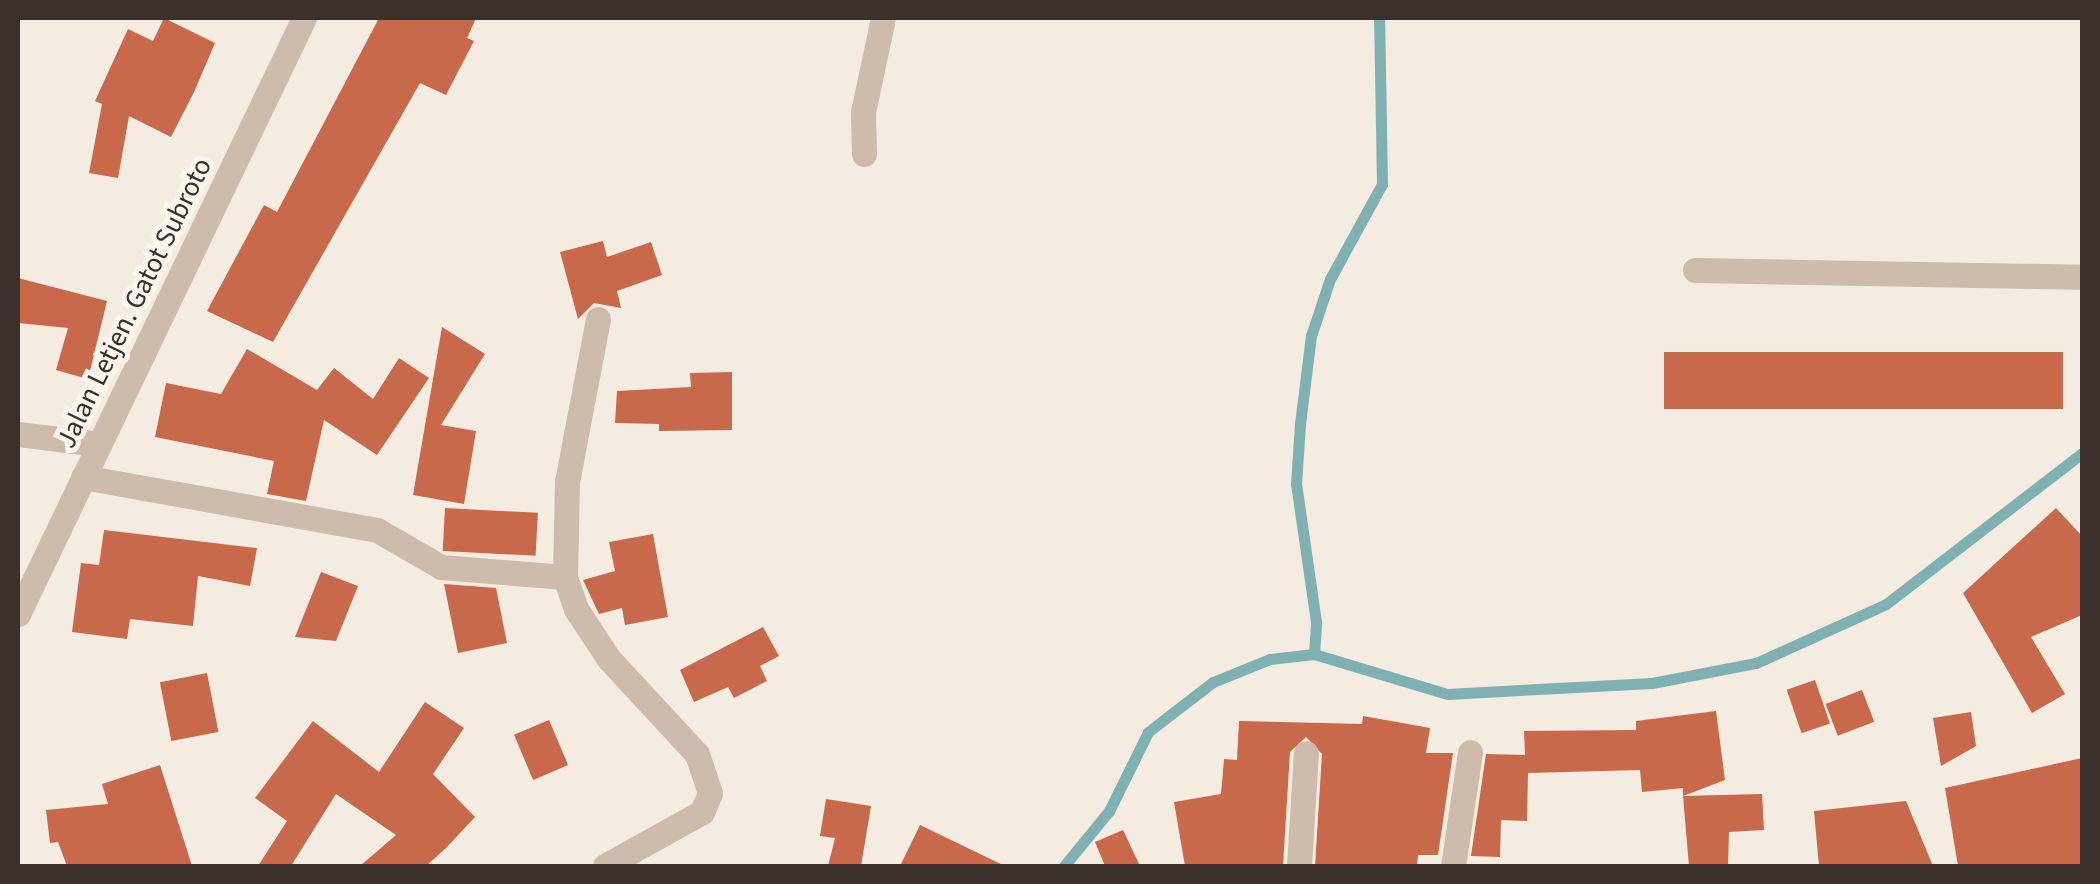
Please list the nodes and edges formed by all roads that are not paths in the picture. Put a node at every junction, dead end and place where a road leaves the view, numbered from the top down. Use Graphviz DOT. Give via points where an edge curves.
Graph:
graph roads {
  1 [pos="304,18"];
  2 [pos="884,18"];
  3 [pos="864,154"];
  4 [pos="1695,270"];
  5 [pos="2082,277"];
  6 [pos="598,319"];
  7 [pos="18,434"];
  8 [pos="100,444"];
  9 [pos="83,477"];
  10 [pos="564,576"];
  11 [pos="18,614"];
  12 [pos="1470,752"];
  13 [pos="1306,754"];
  14 [pos="605,866"];
  15 [pos="1299,866"];
  16 [pos="1453,866"];
  1 -- 8 [label="street, Jalan Letjen. Gatot Subroto"];
  2 -- 3 [label="street" via="863,112"];
  4 -- 5 [label="street"];
  6 -- 10 [label="street" via="568,481"];
  7 -- 8 [label="street"];
  8 -- 9 [label="street, Jalan Letjen. Gatot Subroto"];
  9 -- 10 [label="street" via="377,530 441,567"];
  9 -- 11 [label="street, Jalan Letjen. Gatot Subroto"];
  10 -- 14 [label="street" via="576,609 609,660 708,772 702,812"];
  12 -- 16 [label="street"];
  13 -- 15 [label="street"];
}
